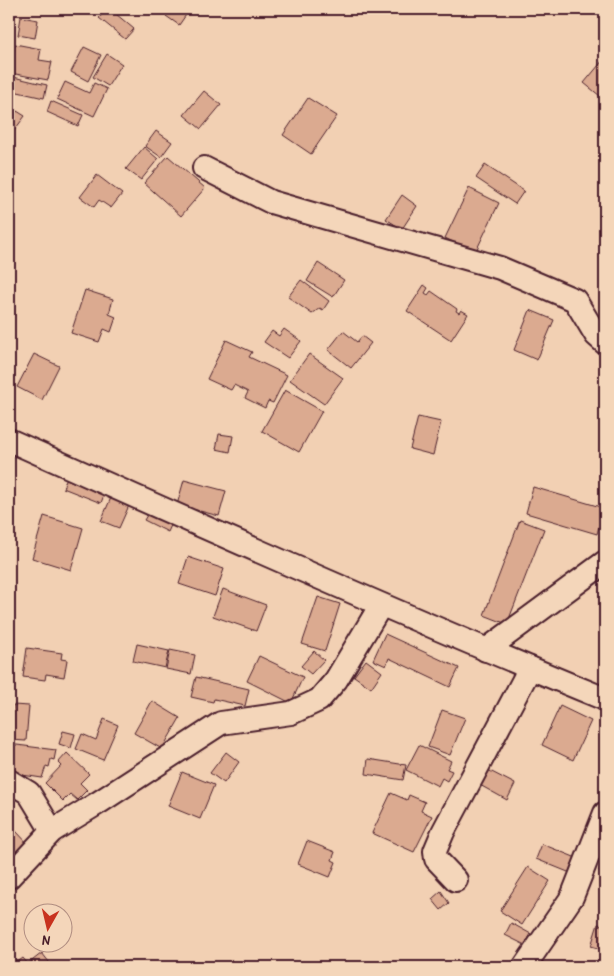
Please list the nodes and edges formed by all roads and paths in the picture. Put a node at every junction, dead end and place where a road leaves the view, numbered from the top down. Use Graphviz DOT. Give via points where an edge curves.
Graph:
graph roads {
  1 [pos="204,168"];
  2 [pos="605,343"];
  3 [pos="9,440"];
  4 [pos="605,562"];
  5 [pos="381,604"];
  6 [pos="486,650"];
  7 [pos="530,668"];
  8 [pos="605,699"];
  9 [pos="9,781"];
  10 [pos="605,813"];
  11 [pos="52,830"];
  12 [pos="9,877"];
  13 [pos="456,880"];
  14 [pos="524,967"];
  1 -- 2 [label="street" via="271,202 500,268 566,296 574,300 596,335"];
  3 -- 5 [label="street"];
  4 -- 6 [label="street"];
  5 -- 6 [label="street"];
  5 -- 11 [label="street" via="336,680 319,700 291,712 221,723"];
  6 -- 7 [label="street"];
  7 -- 8 [label="street"];
  7 -- 13 [label="street" via="435,851 436,859"];
  9 -- 11 [label="street" via="29,793"];
  10 -- 14 [label="street" via="572,897"];
  11 -- 12 [label="street"];
}
